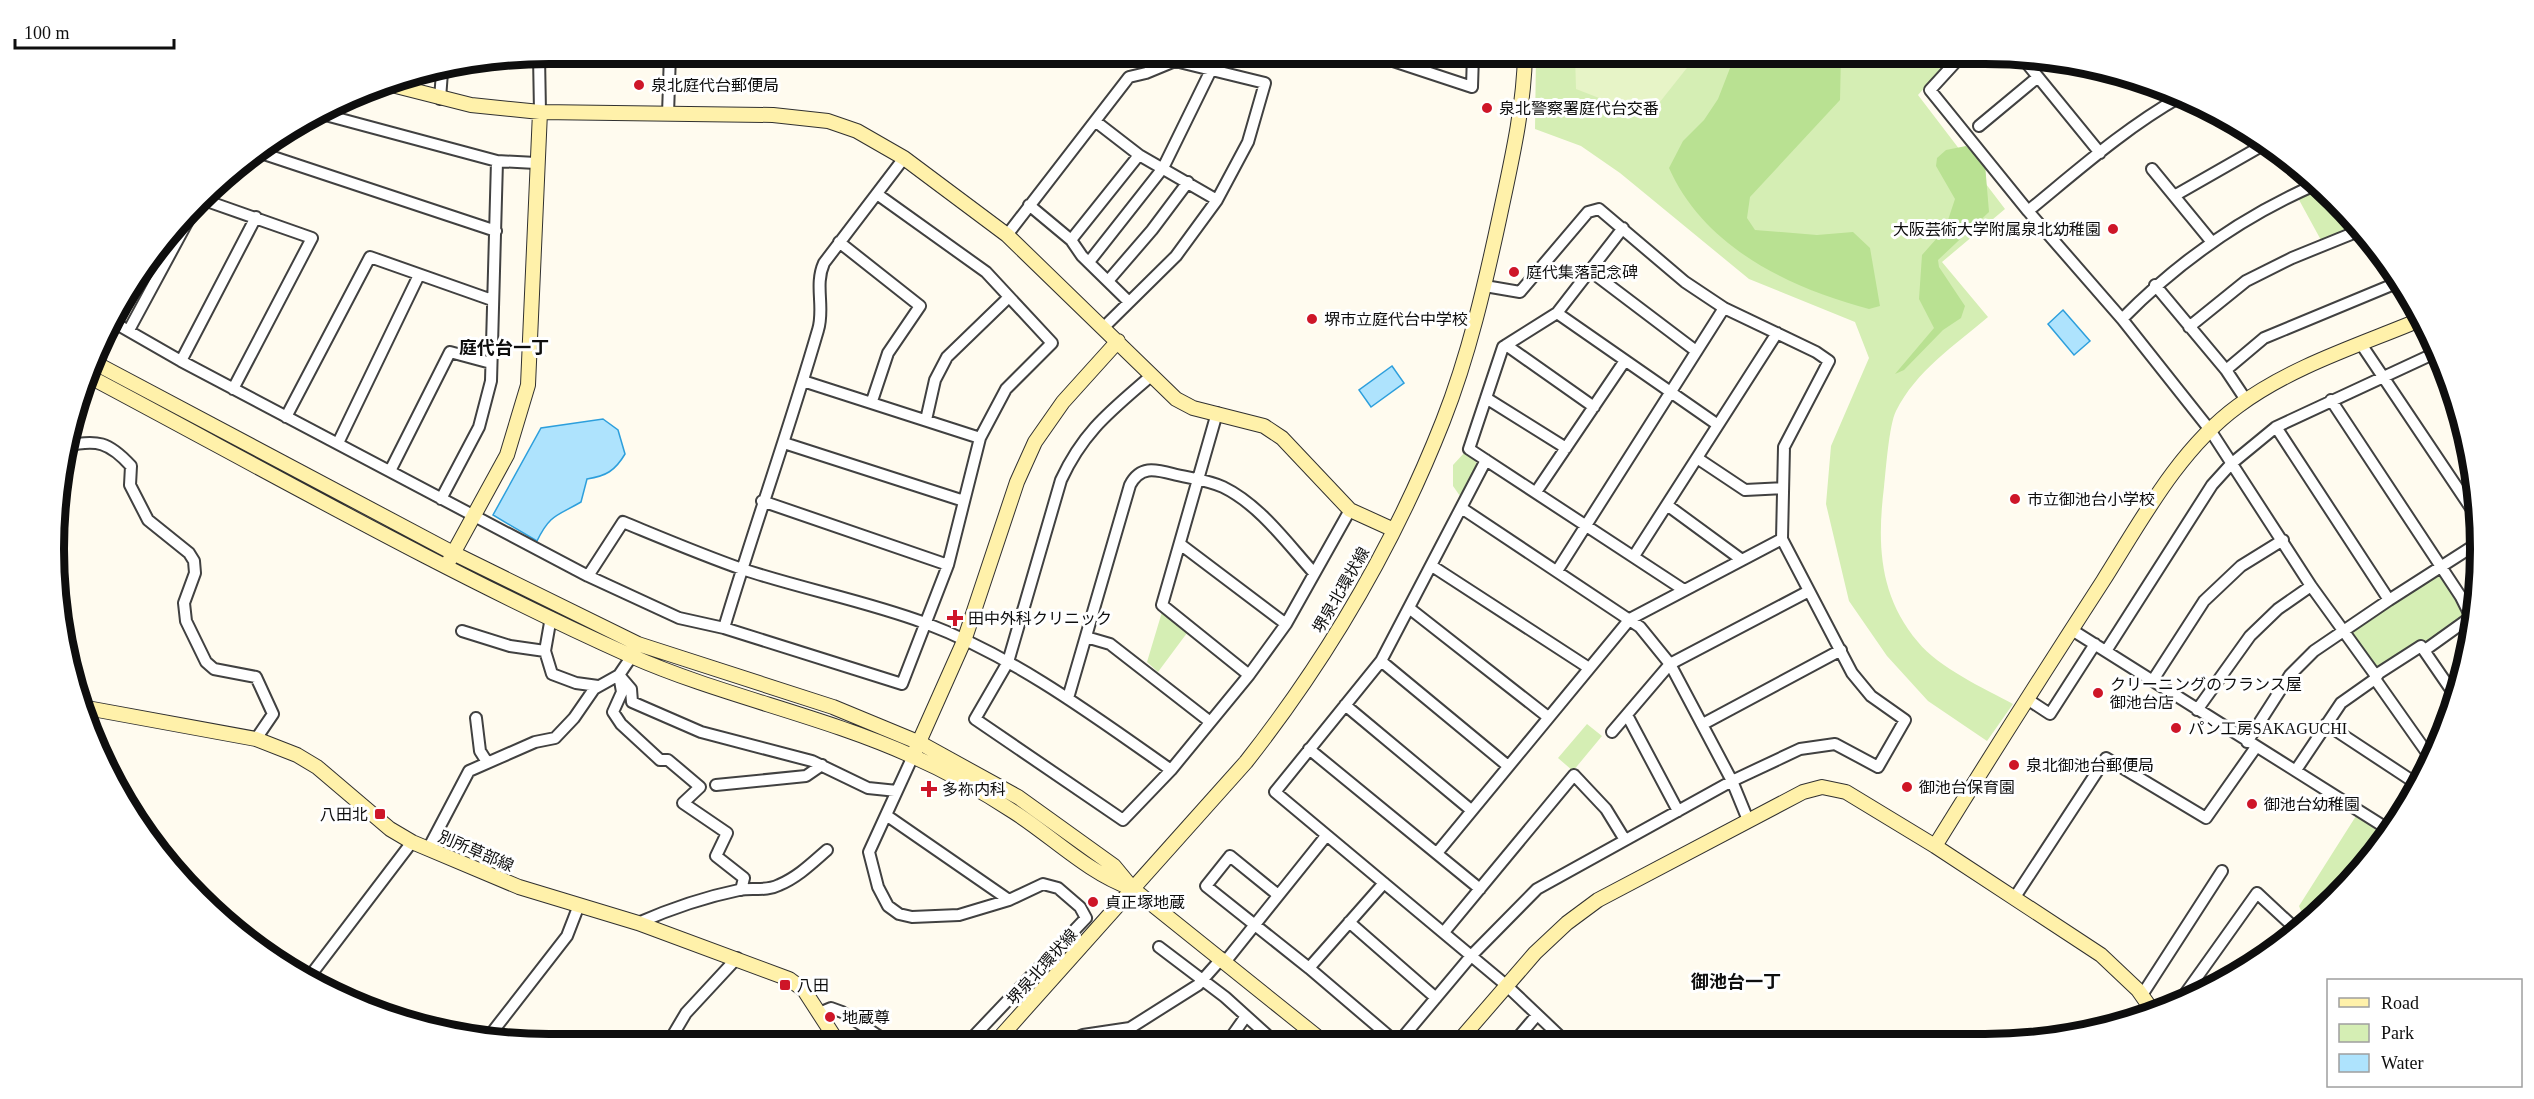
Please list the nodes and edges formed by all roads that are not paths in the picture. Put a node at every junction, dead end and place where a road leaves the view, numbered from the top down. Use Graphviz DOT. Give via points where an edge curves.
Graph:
graph roads {
  1 [pos="670,64"];
  2 [pos="1168,64"];
  3 [pos="1191,64"];
  4 [pos="1403,64"];
  5 [pos="1473,64"];
  6 [pos="1524,64"];
  7 [pos="1954,64"];
  8 [pos="539,65"];
  9 [pos="2030,67"];
  10 [pos="1212,68"];
  11 [pos="441,77"];
  12 [pos="2038,77"];
  13 [pos="401,88"];
  14 [pos="440,99"];
  15 [pos="2172,102"];
  16 [pos="540,112"];
  17 [pos="668,114"];
  18 [pos="332,117"];
  19 [pos="1095,121"];
  20 [pos="1979,126"];
  21 [pos="2257,148"];
  22 [pos="2100,153"];
  23 [pos="267,155"];
  24 [pos="1140,155"];
  25 [pos="904,158"];
  26 [pos="496,161"];
  27 [pos="536,164"];
  28 [pos="1163,168"];
  29 [pos="2152,169"];
  30 [pos="1188,182"];
  31 [pos="2307,188"];
  32 [pos="877,194"];
  33 [pos="2174,196"];
  34 [pos="1217,200"];
  35 [pos="211,203"];
  36 [pos="1029,205"];
  37 [pos="2028,211"];
  38 [pos="256,217"];
  39 [pos="1623,228"];
  40 [pos="496,231"];
  41 [pos="2352,234"];
  42 [pos="1007,235"];
  43 [pos="179,237"];
  44 [pos="1071,240"];
  45 [pos="2211,241"];
  46 [pos="839,242"];
  47 [pos="1089,262"];
  48 [pos="1589,270"];
  49 [pos="419,274"];
  50 [pos="1108,281"];
  51 [pos="2155,285"];
  52 [pos="2391,285"];
  53 [pos="1485,286"];
  54 [pos="1009,297"];
  55 [pos="492,300"];
  56 [pos="1129,302"];
  57 [pos="1724,308"];
  58 [pos="1557,313"];
  59 [pos="2122,319"];
  60 [pos="2413,323"];
  61 [pos="120,325"];
  62 [pos="2189,327"];
  63 [pos="1103,328"];
  64 [pos="129,330"];
  65 [pos="1777,333"];
  66 [pos="1118,341"];
  67 [pos="2361,344"];
  68 [pos="1506,345"];
  69 [pos="1696,351"];
  70 [pos="2429,356"];
  71 [pos="181,361"];
  72 [pos="1624,362"];
  73 [pos="491,363"];
  74 [pos="100,366"];
  75 [pos="2226,370"];
  76 [pos="1152,375"];
  77 [pos="2382,376"];
  78 [pos="95,380"];
  79 [pos="803,381"];
  80 [pos="233,389"];
  81 [pos="1669,393"];
  82 [pos="1486,398"];
  83 [pos="2246,400"];
  84 [pos="2331,400"];
  85 [pos="872,401"];
  86 [pos="1594,407"];
  87 [pos="1217,414"];
  88 [pos="286,417"];
  89 [pos="926,420"];
  90 [pos="1718,425"];
  91 [pos="2276,427"];
  92 [pos="2211,430"];
  93 [pos="980,438"];
  94 [pos="338,443"];
  95 [pos="784,443"];
  96 [pos="77,444"];
  97 [pos="1566,448"];
  98 [pos="1697,458"];
  99 [pos="1486,460"];
  100 [pos="2231,465"];
  101 [pos="390,471"];
  102 [pos="1199,480"];
  103 [pos="1784,488"];
  104 [pos="1536,492"];
  105 [pos="441,499"];
  106 [pos="762,501"];
  107 [pos="964,501"];
  108 [pos="2466,501"];
  109 [pos="1667,505"];
  110 [pos="1462,509"];
  111 [pos="1350,510"];
  112 [pos="475,516"];
  113 [pos="1585,523"];
  114 [pos="1394,530"];
  115 [pos="1782,539"];
  116 [pos="2283,540"];
  117 [pos="1180,544"];
  118 [pos="2470,548"];
  119 [pos="1634,556"];
  120 [pos="450,559"];
  121 [pos="1742,561"];
  122 [pos="948,565"];
  123 [pos="1432,566"];
  124 [pos="2440,567"];
  125 [pos="742,569"];
  126 [pos="1557,571"];
  127 [pos="1314,573"];
  128 [pos="588,576"];
  129 [pos="2311,586"];
  130 [pos="1684,590"];
  131 [pos="1809,591"];
  132 [pos="2389,600"];
  133 [pos="2466,604"];
  134 [pos="1409,608"];
  135 [pos="551,616"];
  136 [pos="1630,619"];
  137 [pos="2464,621"];
  138 [pos="925,623"];
  139 [pos="1286,624"];
  140 [pos="724,628"];
  141 [pos="2072,630"];
  142 [pos="462,631"];
  143 [pos="2344,631"];
  144 [pos="1086,637"];
  145 [pos="964,641"];
  146 [pos="2096,645"];
  147 [pos="635,650"];
  148 [pos="1841,650"];
  149 [pos="2425,650"];
  150 [pos="545,651"];
  151 [pos="2106,651"];
  152 [pos="1381,661"];
  153 [pos="1008,662"];
  154 [pos="1670,664"];
  155 [pos="1589,668"];
  156 [pos="619,675"];
  157 [pos="1248,675"];
  158 [pos="2376,678"];
  159 [pos="2153,680"];
  160 [pos="598,686"];
  161 [pos="2449,687"];
  162 [pos="1068,698"];
  163 [pos="2027,699"];
  164 [pos="1345,705"];
  165 [pos="91,709"];
  166 [pos="2197,710"];
  167 [pos="1627,715"];
  168 [pos="1548,717"];
  169 [pos="476,718"];
  170 [pos="1209,721"];
  171 [pos="1703,724"];
  172 [pos="2326,724"];
  173 [pos="1612,732"];
  174 [pos="256,739"];
  175 [pos="920,743"];
  176 [pos="2252,745"];
  177 [pos="1309,749"];
  178 [pos="2426,750"];
  179 [pos="913,756"];
  180 [pos="487,762"];
  181 [pos="822,765"];
  182 [pos="1508,766"];
  183 [pos="1171,770"];
  184 [pos="2296,770"];
  185 [pos="2411,780"];
  186 [pos="1732,781"];
  187 [pos="716,785"];
  188 [pos="897,791"];
  189 [pos="1471,810"];
  190 [pos="1678,811"];
  191 [pos="886,815"];
  192 [pos="1749,820"];
  193 [pos="2383,826"];
  194 [pos="1326,836"];
  195 [pos="1625,840"];
  196 [pos="412,842"];
  197 [pos="1935,846"];
  198 [pos="428,849"];
  199 [pos="827,850"];
  200 [pos="1437,853"];
  201 [pos="2222,871"];
  202 [pos="1383,883"];
  203 [pos="1132,889"];
  204 [pos="1480,889"];
  205 [pos="741,890"];
  206 [pos="1278,895"];
  207 [pos="2015,897"];
  208 [pos="1009,900"];
  209 [pos="579,905"];
  210 [pos="1349,922"];
  211 [pos="638,923"];
  212 [pos="2291,925"];
  213 [pos="1256,926"];
  214 [pos="1444,933"];
  215 [pos="1159,946"];
  216 [pos="1471,956"];
  217 [pos="737,958"];
  218 [pos="1224,960"];
  219 [pos="1310,968"];
  220 [pos="312,972"];
  221 [pos="1202,981"];
  222 [pos="1506,985"];
  223 [pos="2189,989"];
  224 [pos="2142,995"];
  225 [pos="1436,998"];
  226 [pos="2149,1006"];
  227 [pos="819,1013"];
  228 [pos="1537,1015"];
  229 [pos="1246,1016"];
  230 [pos="1130,1028"];
  231 [pos="493,1031"];
  232 [pos="1236,1031"];
  233 [pos="674,1034"];
  234 [pos="833,1034"];
  235 [pos="876,1034"];
  236 [pos="976,1034"];
  237 [pos="1003,1034"];
  238 [pos="1090,1034"];
  239 [pos="1132,1034"];
  240 [pos="1234,1034"];
  241 [pos="1240,1034"];
  242 [pos="1266,1034"];
  243 [pos="1311,1034"];
  244 [pos="1387,1034"];
  245 [pos="1406,1034"];
  246 [pos="1465,1034"];
  247 [pos="1521,1034"];
  248 [pos="1557,1034"];
  1 -- 17 [label="street"];
  2 -- 19 [label="street" via="1146,74 1129,76"];
  3 -- 10 [label="street"];
  4 -- 5 [label="street" via="1473,87"];
  6 -- 53 [label="street, 堺泉北環状線" via="1512,158"];
  7 -- 37 [label="street" via="1930,90"];
  8 -- 16 [label="street"];
  9 -- 12 [label="street"];
  10 -- 28 [label="street"];
  10 -- 34 [label="street" via="1265,83 1248,142"];
  11 -- 14 [label="street"];
  12 -- 20 [label="street"];
  12 -- 22 [label="street"];
  13 -- 14 [label="street"];
  14 -- 16 [label="street"];
  15 -- 22 [label="street"];
  16 -- 17 [label="street"];
  16 -- 27 [label="street"];
  17 -- 25 [label="street" via="773,115 828,121 857,131"];
  18 -- 26 [label="street"];
  19 -- 24 [label="street"];
  19 -- 36 [label="street"];
  21 -- 33 [label="street"];
  22 -- 37 [label="street"];
  23 -- 40 [label="street"];
  24 -- 28 [label="street"];
  24 -- 44 [label="street"];
  25 -- 32 [label="street"];
  25 -- 42 [label="street"];
  26 -- 27 [label="street"];
  26 -- 40 [label="street"];
  27 -- 112 [label="street" via="528,385 507,455"];
  28 -- 30 [label="street"];
  28 -- 47 [label="street"];
  29 -- 33 [label="street"];
  30 -- 34 [label="street"];
  30 -- 50 [label="street"];
  31 -- 45 [label="street"];
  32 -- 46 [label="street"];
  32 -- 54 [label="street" via="986,272"];
  33 -- 45 [label="street"];
  34 -- 56 [label="street" via="1176,256"];
  35 -- 38 [label="street"];
  36 -- 42 [label="street"];
  36 -- 44 [label="street"];
  37 -- 59 [label="street"];
  38 -- 71 [label="street"];
  38 -- 80 [label="street" via="312,238"];
  39 -- 48 [label="street"];
  39 -- 53 [label="street" via="1594,209 1520,292"];
  39 -- 57 [label="street" via="1685,282"];
  40 -- 55 [label="street"];
  41 -- 62 [label="street" via="2246,281"];
  42 -- 63 [label="street"];
  43 -- 64 [label="street"];
  44 -- 47 [label="street"];
  45 -- 51 [label="street"];
  46 -- 79 [label="street" via="818,276 820,325"];
  46 -- 85 [label="street" via="920,306 888,353"];
  47 -- 50 [label="street"];
  48 -- 58 [label="street"];
  48 -- 69 [label="street"];
  49 -- 55 [label="street"];
  49 -- 88 [label="street" via="370,257"];
  49 -- 94 [label="street"];
  50 -- 56 [label="street"];
  51 -- 59 [label="street"];
  51 -- 62 [label="street"];
  52 -- 75 [label="street" via="2264,338"];
  53 -- 114 [label="street, 堺泉北環状線" via="1443,421"];
  54 -- 89 [label="street" via="947,357 935,380"];
  54 -- 93 [label="street" via="1052,343 1006,389"];
  55 -- 73 [label="street"];
  56 -- 63 [label="street"];
  57 -- 65 [label="street"];
  57 -- 69 [label="street"];
  58 -- 68 [label="street"];
  58 -- 72 [label="street"];
  59 -- 92 [label="street"];
  60 -- 67 [label="street"];
  61 -- 64 [label="street"];
  62 -- 75 [label="street"];
  63 -- 66 [label="street"];
  64 -- 71 [label="street"];
  65 -- 90 [label="street"];
  65 -- 103 [label="street" via="1829,362 1784,447"];
  66 -- 76 [label="street"];
  66 -- 145 [label="street" via="1063,402 1035,442 1017,482"];
  67 -- 77 [label="street"];
  67 -- 83 [label="street" via="2299,370"];
  68 -- 82 [label="street"];
  68 -- 86 [label="street"];
  69 -- 81 [label="street"];
  70 -- 77 [label="street"];
  71 -- 80 [label="street"];
  72 -- 81 [label="street"];
  72 -- 86 [label="street"];
  73 -- 101 [label="street" via="450,352"];
  73 -- 105 [label="street" via="491,381 479,427"];
  74 -- 120 [label="street"];
  75 -- 83 [label="street"];
  76 -- 87 [label="street" via="1176,399"];
  76 -- 153 [label="street" via="1093,427 1074,452 1061,480"];
  77 -- 84 [label="street"];
  77 -- 108 [label="street"];
  78 -- 120 [label="street"];
  79 -- 85 [label="street"];
  79 -- 95 [label="street"];
  80 -- 88 [label="street"];
  81 -- 90 [label="street"];
  81 -- 113 [label="street"];
  82 -- 97 [label="street"];
  82 -- 99 [label="street" via="1469,449"];
  83 -- 92 [label="street"];
  84 -- 91 [label="street"];
  84 -- 124 [label="street"];
  85 -- 89 [label="street"];
  86 -- 97 [label="street"];
  87 -- 102 [label="street"];
  87 -- 111 [label="street" via="1264,426 1282,438"];
  88 -- 94 [label="street"];
  89 -- 93 [label="street"];
  90 -- 98 [label="street"];
  91 -- 100 [label="street"];
  91 -- 132 [label="street"];
  92 -- 100 [label="street"];
  92 -- 141 [label="street" via="2185,458"];
  93 -- 107 [label="street"];
  94 -- 101 [label="street"];
  95 -- 106 [label="street"];
  95 -- 107 [label="street"];
  96 -- 174 [label="street" via="91,441 120,454 130,466 130,485 148,520 194,561 195,573 184,603 186,621 206,662 214,669 256,677 273,714"];
  97 -- 104 [label="street"];
  98 -- 103 [label="street" via="1745,490"];
  98 -- 109 [label="street"];
  99 -- 104 [label="street"];
  99 -- 110 [label="street"];
  100 -- 116 [label="street"];
  100 -- 151 [label="street" via="2212,485"];
  101 -- 105 [label="street"];
  102 -- 117 [label="street"];
  102 -- 127 [label="street" via="1222,487 1255,509"];
  102 -- 144 [label="street" via="1156,469 1136,475"];
  103 -- 115 [label="street"];
  104 -- 113 [label="street"];
  105 -- 112 [label="street"];
  106 -- 122 [label="street"];
  106 -- 125 [label="street"];
  107 -- 122 [label="street"];
  109 -- 119 [label="street"];
  109 -- 121 [label="street"];
  110 -- 123 [label="street"];
  110 -- 126 [label="street"];
  111 -- 114 [label="street"];
  111 -- 127 [label="street"];
  112 -- 120 [label="street"];
  112 -- 128 [label="street"];
  113 -- 119 [label="street"];
  113 -- 126 [label="street"];
  114 -- 203 [label="street, 堺泉北環状線" via="1339,629 1284,714"];
  115 -- 121 [label="street"];
  115 -- 131 [label="street"];
  116 -- 129 [label="street"];
  116 -- 159 [label="street" via="2241,566 2204,601"];
  117 -- 139 [label="street"];
  117 -- 157 [label="street" via="1162,605"];
  118 -- 124 [label="street"];
  119 -- 130 [label="street"];
  120 -- 135 [label="street"];
  120 -- 147 [label="street"];
  121 -- 130 [label="street"];
  122 -- 138 [label="street"];
  123 -- 134 [label="street"];
  123 -- 155 [label="street"];
  124 -- 132 [label="street"];
  124 -- 133 [label="street"];
  125 -- 128 [label="street" via="623,522"];
  125 -- 138 [label="street"];
  125 -- 140 [label="street"];
  126 -- 136 [label="street"];
  127 -- 139 [label="street"];
  128 -- 140 [label="street" via="679,618"];
  129 -- 143 [label="street"];
  129 -- 166 [label="street" via="2256,629"];
  130 -- 136 [label="street"];
  131 -- 148 [label="street"];
  131 -- 154 [label="street"];
  132 -- 143 [label="street"];
  134 -- 152 [label="street"];
  134 -- 168 [label="street"];
  135 -- 147 [label="street"];
  135 -- 150 [label="street"];
  136 -- 154 [label="street"];
  136 -- 155 [label="street"];
  137 -- 149 [label="street"];
  138 -- 140 [label="street" via="902,684"];
  138 -- 145 [label="street"];
  139 -- 157 [label="street"];
  141 -- 146 [label="street"];
  141 -- 163 [label="street"];
  142 -- 150 [label="street" via="510,646"];
  143 -- 158 [label="street"];
  143 -- 176 [label="street" via="2314,651 2290,675"];
  144 -- 162 [label="street"];
  144 -- 170 [label="street" via="1110,644"];
  145 -- 153 [label="street"];
  145 -- 175 [label="street"];
  146 -- 151 [label="street"];
  146 -- 163 [label="street" via="2050,714"];
  147 -- 156 [label="street"];
  147 -- 175 [label="street" via="833,707"];
  147 -- 179 [label="street" via="699,681 827,721"];
  148 -- 171 [label="street"];
  148 -- 186 [label="street" via="1870,696 1905,720 1878,767 1835,744 1800,749"];
  149 -- 158 [label="street" via="2421,646"];
  149 -- 161 [label="street"];
  150 -- 160 [label="street" via="552,674"];
  151 -- 159 [label="street"];
  152 -- 164 [label="street"];
  152 -- 182 [label="street"];
  153 -- 162 [label="street"];
  153 -- 183 [label="street" via="975,719 1124,820"];
  154 -- 167 [label="street"];
  154 -- 171 [label="street"];
  155 -- 168 [label="street"];
  156 -- 160 [label="street"];
  156 -- 181 [label="street" via="631,689 632,702 701,732"];
  156 -- 205 [label="street" via="622,692 613,712 660,760 668,760 700,787 683,803 727,833 716,856 744,878"];
  157 -- 170 [label="street"];
  158 -- 172 [label="street" via="2341,703"];
  158 -- 178 [label="street"];
  159 -- 166 [label="street"];
  160 -- 180 [label="street" via="555,738"];
  162 -- 183 [label="street"];
  163 -- 197 [label="street"];
  164 -- 177 [label="street"];
  164 -- 189 [label="street"];
  165 -- 174 [label="street, 別所草部線"];
  166 -- 176 [label="street"];
  167 -- 173 [label="street"];
  167 -- 190 [label="street"];
  168 -- 182 [label="street"];
  169 -- 180 [label="street" via="480,751"];
  170 -- 183 [label="street"];
  171 -- 186 [label="street"];
  172 -- 184 [label="street"];
  172 -- 185 [label="street"];
  174 -- 196 [label="street, 別所草部線" via="316,767 390,829"];
  175 -- 179 [label="street"];
  175 -- 203 [label="street" via="1018,797 1113,866"];
  176 -- 184 [label="street"];
  176 -- 207 [label="street" via="2206,818 2106,758"];
  177 -- 194 [label="street" via="1275,792"];
  177 -- 200 [label="street"];
  179 -- 188 [label="street"];
  179 -- 203 [label="street" via="1013,811 1108,880"];
  180 -- 198 [label="street" via="469,771"];
  181 -- 187 [label="street" via="806,776"];
  181 -- 188 [label="street" via="868,788"];
  182 -- 189 [label="street"];
  184 -- 193 [label="street"];
  186 -- 190 [label="street"];
  186 -- 192 [label="street"];
  188 -- 191 [label="street"];
  189 -- 200 [label="street"];
  190 -- 195 [label="street"];
  191 -- 208 [label="street"];
  191 -- 208 [label="street" via="870,856 882,898 894,911 912,917 959,915"];
  192 -- 197 [label="street" via="1803,792 1822,787 1846,792"];
  192 -- 222 [label="street" via="1598,900 1567,923"];
  194 -- 202 [label="street"];
  194 -- 206 [label="street"];
  195 -- 204 [label="street" via="1605,809 1574,775"];
  195 -- 216 [label="street" via="1537,889"];
  196 -- 198 [label="street, 別所草部線"];
  196 -- 220 [label="street"];
  197 -- 207 [label="street"];
  198 -- 209 [label="street, 別所草部線" via="519,887"];
  199 -- 205 [label="street" via="778,886 762,891"];
  200 -- 204 [label="street"];
  201 -- 224 [label="street"];
  202 -- 210 [label="street"];
  202 -- 214 [label="street"];
  203 -- 218 [label="street"];
  203 -- 237 [label="street, 堺泉北環状線"];
  204 -- 214 [label="street"];
  205 -- 211 [label="street"];
  206 -- 213 [label="street"];
  206 -- 213 [label="street" via="1230,856 1206,886"];
  207 -- 224 [label="street" via="2101,955"];
  208 -- 236 [label="street" via="1043,884 1058,888 1080,907 1086,918"];
  209 -- 211 [label="street, 別所草部線"];
  209 -- 231 [label="street" via="567,936"];
  210 -- 219 [label="street"];
  210 -- 225 [label="street"];
  211 -- 217 [label="street, 別所草部線"];
  212 -- 223 [label="street" via="2257,893"];
  213 -- 218 [label="street"];
  213 -- 219 [label="street"];
  214 -- 216 [label="street"];
  215 -- 221 [label="street"];
  216 -- 222 [label="street"];
  216 -- 225 [label="street"];
  217 -- 227 [label="street, 別所草部線" via="797,983"];
  217 -- 233 [label="street" via="686,1013"];
  218 -- 221 [label="street"];
  218 -- 243 [label="street"];
  219 -- 244 [label="street"];
  221 -- 229 [label="street"];
  221 -- 230 [label="street"];
  222 -- 228 [label="street"];
  222 -- 246 [label="street"];
  224 -- 226 [label="street"];
  225 -- 245 [label="street"];
  227 -- 234 [label="street, 別所草部線"];
  227 -- 235 [label="street" via="831,1008 842,1012"];
  228 -- 247 [label="street"];
  228 -- 248 [label="street"];
  229 -- 232 [label="street"];
  229 -- 242 [label="street"];
  230 -- 238 [label="street"];
  230 -- 239 [label="street"];
  232 -- 240 [label="street"];
  232 -- 241 [label="street"];
}
